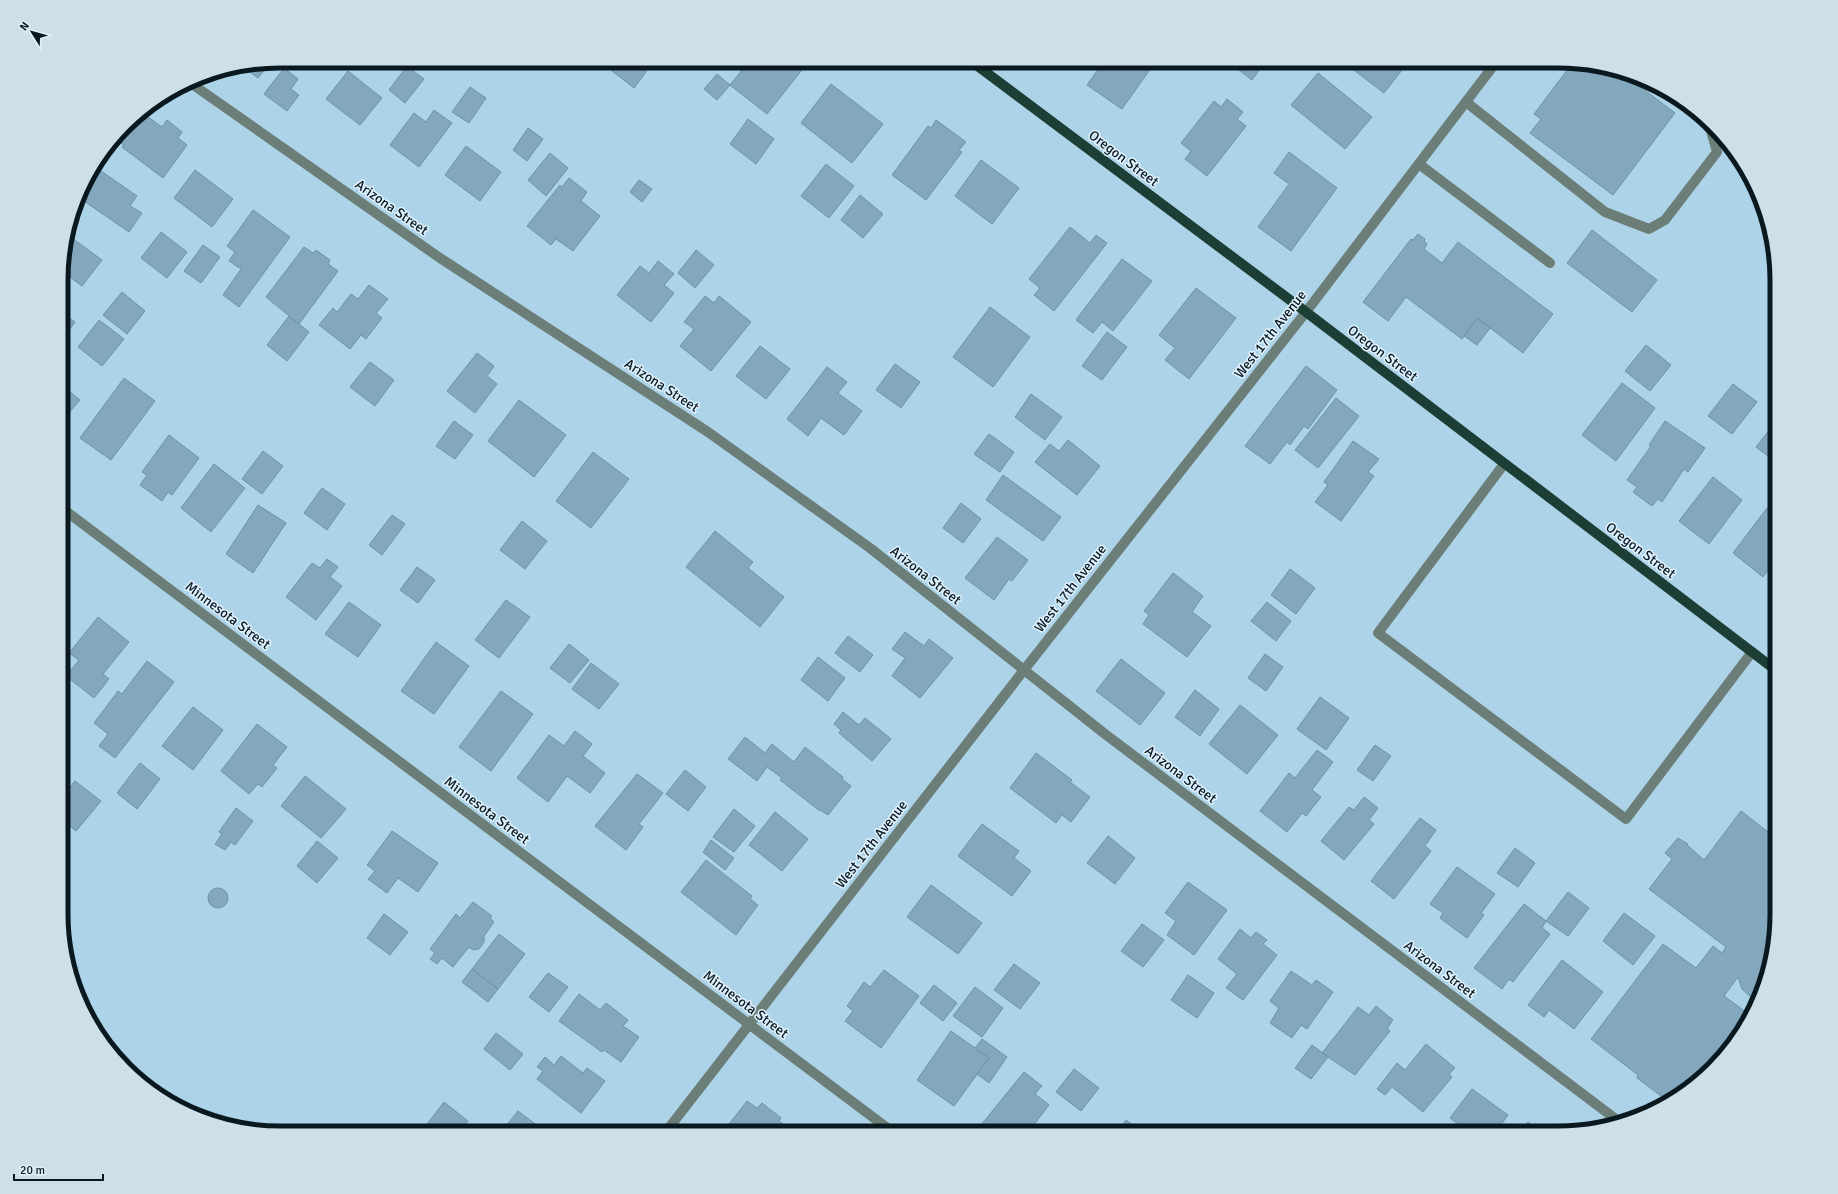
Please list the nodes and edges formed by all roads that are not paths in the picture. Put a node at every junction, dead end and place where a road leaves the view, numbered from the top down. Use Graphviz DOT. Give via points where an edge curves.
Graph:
graph roads {
  1 [pos="980,68"];
  2 [pos="1492,68"];
  3 [pos="195,86"];
  4 [pos="1466,102"];
  5 [pos="1712,134"];
  6 [pos="1418,164"];
  7 [pos="1550,262"];
  8 [pos="1306,312"];
  9 [pos="1504,464"];
  10 [pos="68,513"];
  11 [pos="1752,652"];
  12 [pos="1770,666"];
  13 [pos="1024,670"];
  14 [pos="749,1024"];
  15 [pos="1615,1118"];
  16 [pos="670,1126"];
  17 [pos="885,1126"];
  1 -- 8 [label="main road, Oregon Street"];
  2 -- 4 [label="street, West 17th Avenue"];
  3 -- 13 [label="street, Arizona Street" via="440,258 708,432 870,548"];
  4 -- 5 [label="street" via="1605,212 1649,229 1665,220 1717,152"];
  4 -- 6 [label="street, West 17th Avenue"];
  6 -- 7 [label="street"];
  6 -- 8 [label="street, West 17th Avenue"];
  8 -- 9 [label="main road, Oregon Street"];
  8 -- 13 [label="street, West 17th Avenue"];
  9 -- 11 [label="main road, Oregon Street"];
  9 -- 11 [label="street" via="1378,633 1626,819"];
  10 -- 14 [label="street, Minnesota Street"];
  11 -- 12 [label="main road, Oregon Street"];
  13 -- 14 [label="street, West 17th Avenue"];
  13 -- 15 [label="street, Arizona Street" via="1111,739"];
  14 -- 16 [label="street, West 17th Avenue"];
  14 -- 17 [label="street, Minnesota Street"];
}
